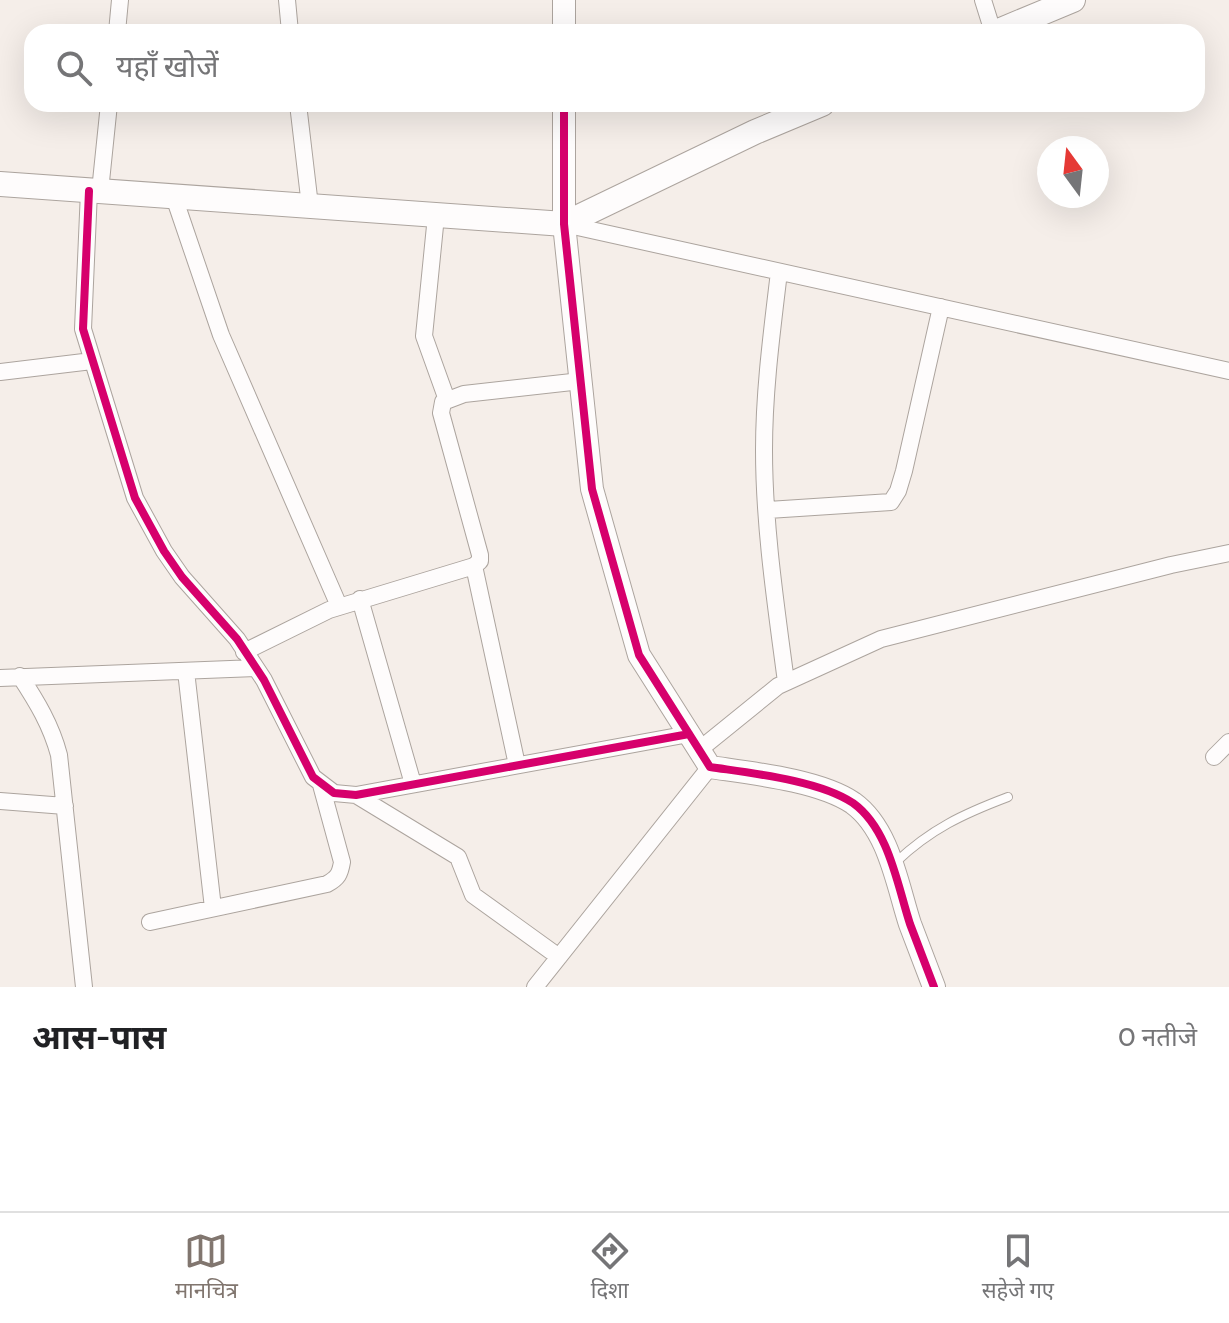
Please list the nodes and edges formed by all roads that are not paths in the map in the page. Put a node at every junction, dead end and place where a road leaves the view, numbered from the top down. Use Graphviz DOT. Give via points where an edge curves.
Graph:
graph roads {
  1 [pos="120,0"];
  2 [pos="287,0"];
  3 [pos="564,0"];
  4 [pos="983,0"];
  5 [pos="1073,0"];
  6 [pos="118,24"];
  7 [pos="289,24"];
  8 [pos="564,24"];
  9 [pos="991,24"];
  10 [pos="1014,24"];
  11 [pos="108,112"];
  12 [pos="299,112"];
  13 [pos="564,112"];
  14 [pos="803,112"];
  15 [pos="0,184"];
  16 [pos="94,191"];
  17 [pos="174,197"];
  18 [pos="310,206"];
  19 [pos="436,216"];
  20 [pos="564,224"];
  21 [pos="779,272"];
  22 [pos="941,307"];
  23 [pos="92,361"];
  24 [pos="1229,371"];
  25 [pos="0,372"];
  26 [pos="581,381"];
  27 [pos="447,400"];
  28 [pos="768,510"];
  29 [pos="1229,553"];
  30 [pos="474,566"];
  31 [pos="360,599"];
  32 [pos="339,606"];
  33 [pos="244,652"];
  34 [pos="256,668"];
  35 [pos="186,671"];
  36 [pos="20,676"];
  37 [pos="0,678"];
  38 [pos="786,682"];
  39 [pos="1229,742"];
  40 [pos="699,750"];
  41 [pos="1214,757"];
  42 [pos="517,765"];
  43 [pos="413,784"];
  44 [pos="321,785"];
  45 [pos="356,795"];
  46 [pos="1008,797"];
  47 [pos="0,801"];
  48 [pos="65,806"];
  49 [pos="892,865"];
  50 [pos="213,908"];
  51 [pos="150,922"];
  52 [pos="559,957"];
  53 [pos="84,987"];
  54 [pos="535,987"];
  55 [pos="934,987"];
  1 -- 6 [label="street"];
  2 -- 7 [label="street"];
  3 -- 8 [label="street"];
  4 -- 9 [label="street"];
  5 -- 10 [label="main road"];
  11 -- 16 [label="street"];
  12 -- 18 [label="street"];
  13 -- 20 [label="street"];
  14 -- 20 [label="main road"];
  15 -- 16 [label="main road"];
  16 -- 17 [label="main road"];
  16 -- 23 [label="street" via="83,321"];
  17 -- 18 [label="main road"];
  17 -- 32 [label="street" via="221,335"];
  18 -- 19 [label="main road"];
  19 -- 20 [label="main road"];
  19 -- 27 [label="street" via="424,336"];
  20 -- 21 [label="street"];
  20 -- 26 [label="street"];
  21 -- 22 [label="street"];
  21 -- 28 [label="street" via="765,436"];
  22 -- 24 [label="street"];
  22 -- 28 [label="street" via="904,471 891,502"];
  23 -- 25 [label="street"];
  23 -- 33 [label="street" via="135,498 182,577"];
  26 -- 27 [label="street"];
  26 -- 40 [label="street" via="592,489 639,655"];
  27 -- 30 [label="street" via="441,413 480,555"];
  28 -- 38 [label="street"];
  29 -- 38 [label="street" via="881,639"];
  30 -- 31 [label="street"];
  30 -- 42 [label="street"];
  31 -- 32 [label="street"];
  31 -- 43 [label="street"];
  32 -- 33 [label="street"];
  33 -- 34 [label="street"];
  34 -- 35 [label="street"];
  34 -- 44 [label="street"];
  35 -- 36 [label="street"];
  35 -- 50 [label="street"];
  36 -- 37 [label="street"];
  36 -- 48 [label="street" via="54,733"];
  38 -- 40 [label="street"];
  39 -- 41 [label="street"];
  40 -- 42 [label="street"];
  40 -- 49 [label="street" via="852,803 872,823"];
  40 -- 52 [label="street"];
  42 -- 43 [label="street"];
  43 -- 45 [label="street"];
  44 -- 45 [label="street" via="334,793"];
  44 -- 50 [label="street" via="342,862 336,879"];
  45 -- 52 [label="street" via="458,857 473,895"];
  46 -- 49 [label="lane" via="961,814 919,840"];
  47 -- 48 [label="street"];
  48 -- 53 [label="street"];
  49 -- 55 [label="street"];
  50 -- 51 [label="street"];
  52 -- 54 [label="street"];
}
